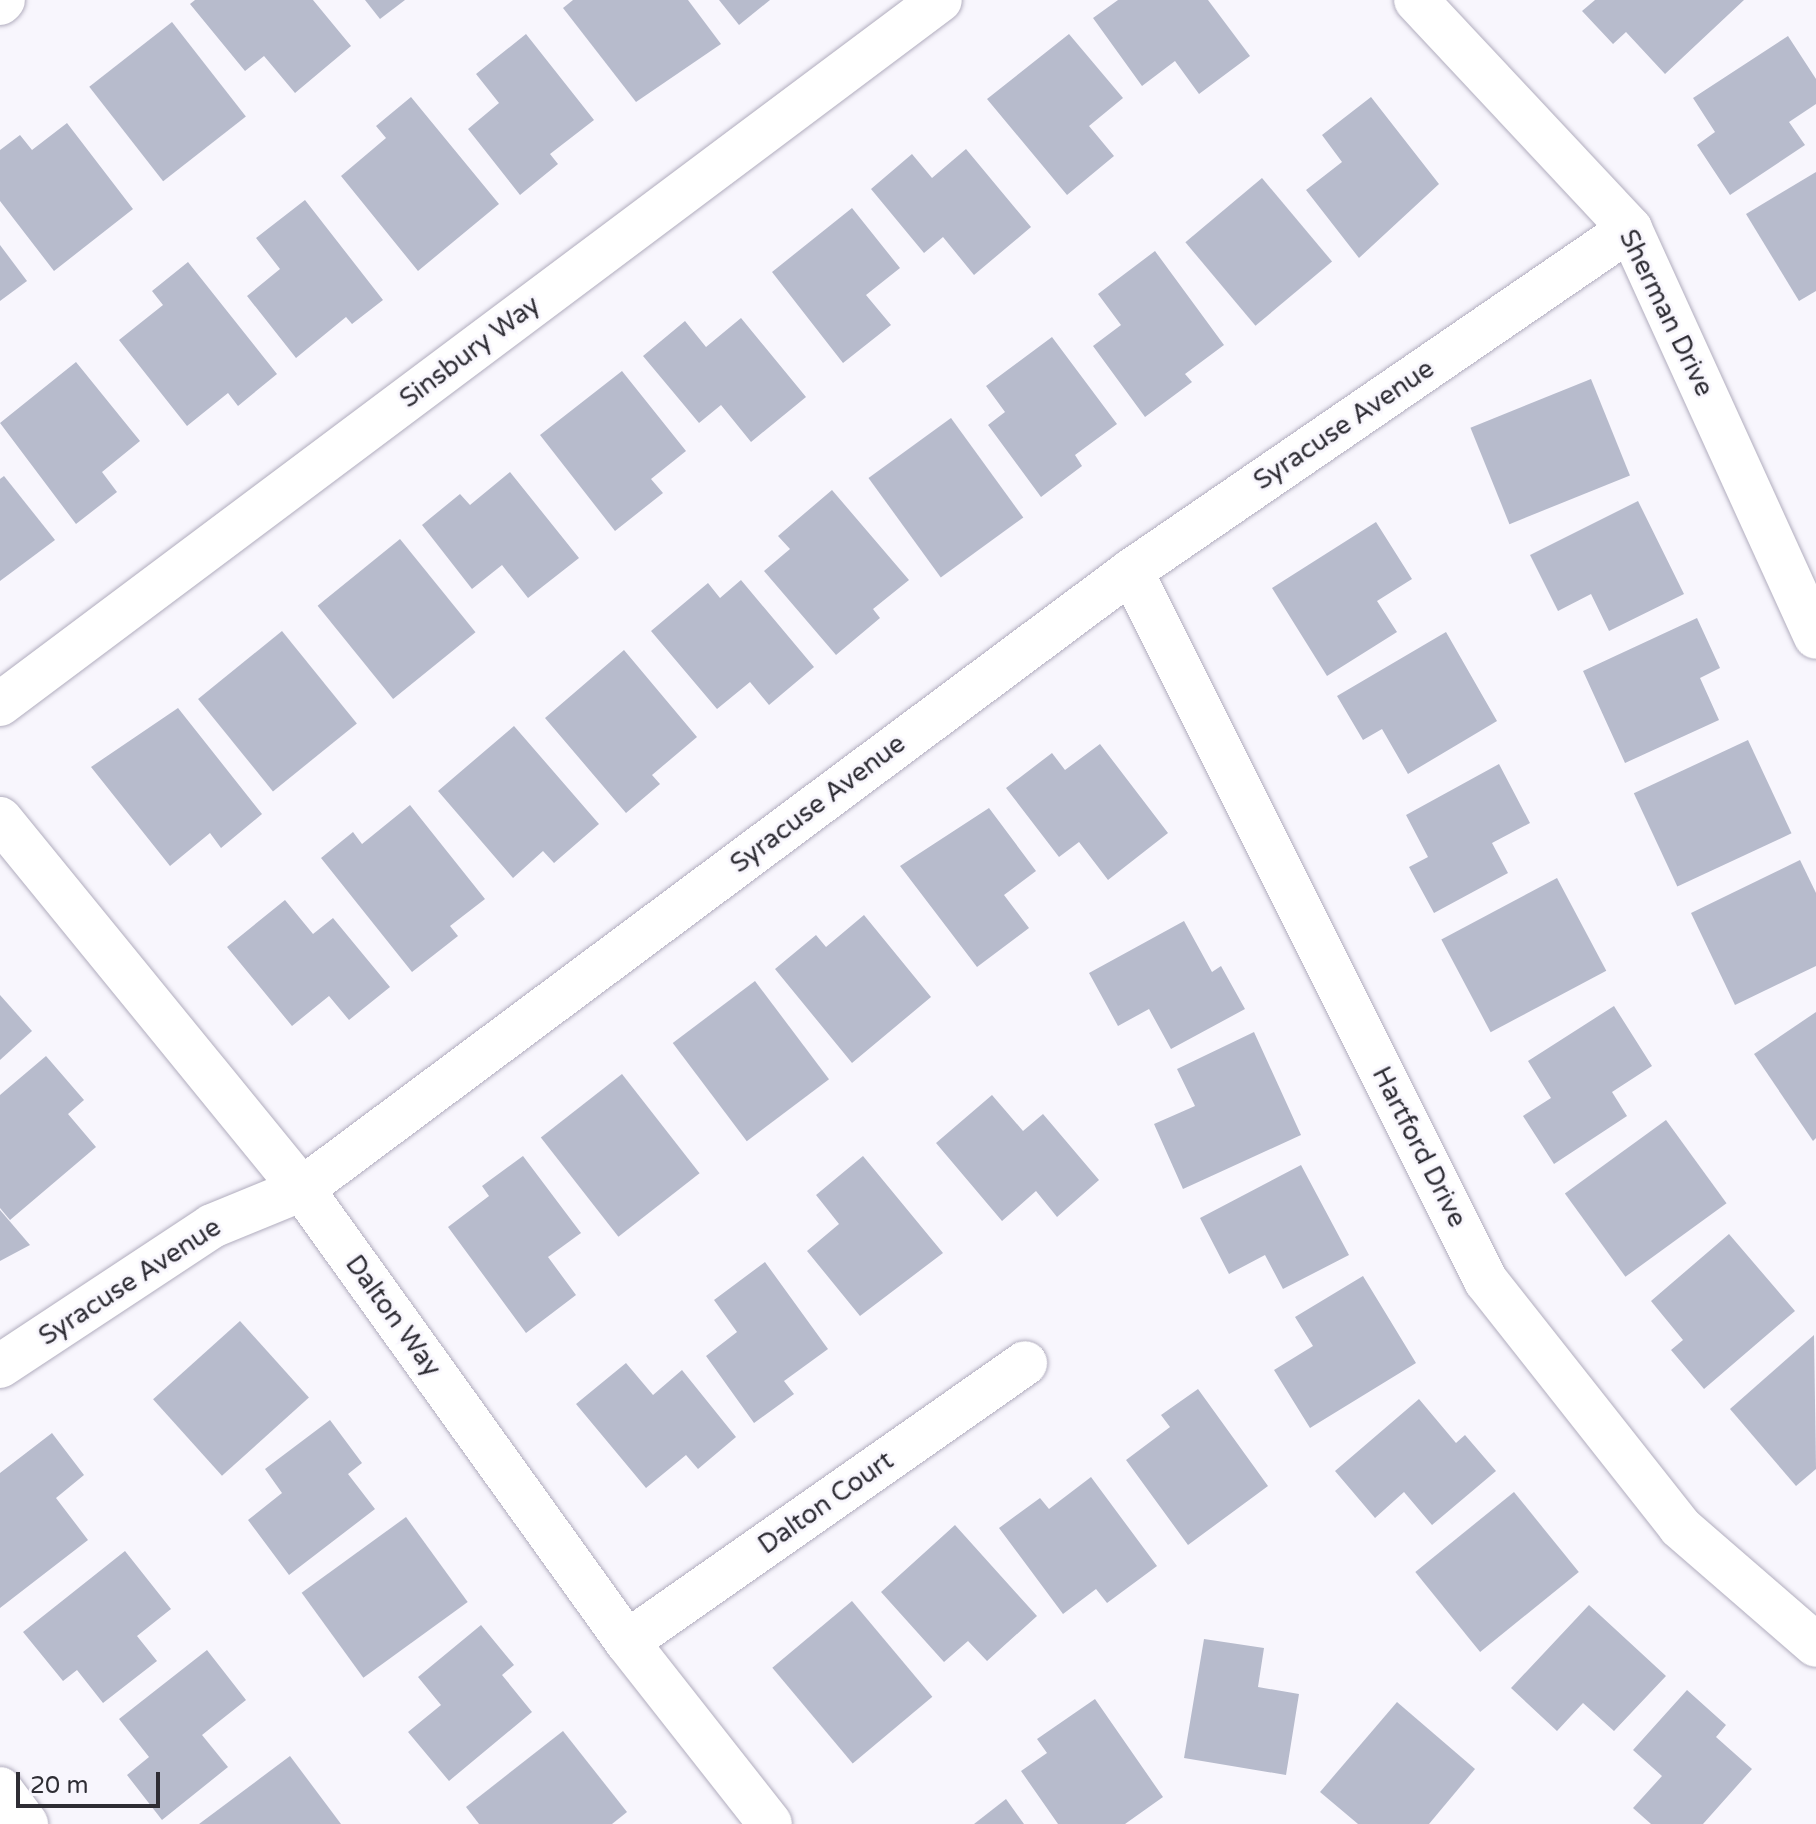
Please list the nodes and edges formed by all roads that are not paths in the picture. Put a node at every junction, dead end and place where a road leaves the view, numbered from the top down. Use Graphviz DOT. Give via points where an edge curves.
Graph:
graph roads {
  1 [pos="940,0"];
  2 [pos="1416,0"];
  3 [pos="1630,229"];
  4 [pos="1131,571"];
  5 [pos="1816,637"];
  6 [pos="0,704"];
  7 [pos="0,819"];
  8 [pos="302,1189"];
  9 [pos="1025,1363"];
  10 [pos="0,1366"];
  11 [pos="627,1642"];
  12 [pos="1816,1645"];
  13 [pos="0,1789"];
  14 [pos="26,1824"];
  15 [pos="770,1824"];
  1 -- 6 [label="street, Sinsbury Way"];
  2 -- 3 [label="street, Sherman Drive"];
  3 -- 4 [label="street, Syracuse Avenue"];
  3 -- 5 [label="street, Sherman Drive"];
  4 -- 8 [label="street, Syracuse Avenue"];
  4 -- 12 [label="street, Hartford Drive" via="1486,1281 1680,1527"];
  7 -- 8 [label="street, Dalton Way"];
  8 -- 10 [label="street, Syracuse Avenue" via="212,1226"];
  8 -- 11 [label="street, Dalton Way"];
  9 -- 11 [label="street, Dalton Court"];
  11 -- 15 [label="street, Dalton Way"];
  13 -- 14 [label="street"];
}
